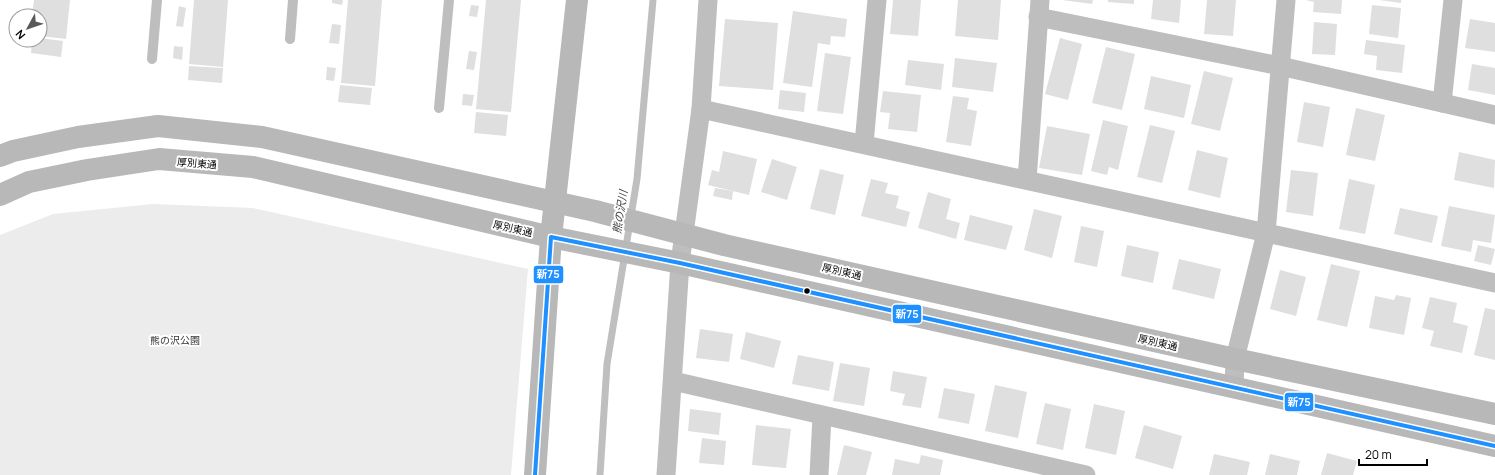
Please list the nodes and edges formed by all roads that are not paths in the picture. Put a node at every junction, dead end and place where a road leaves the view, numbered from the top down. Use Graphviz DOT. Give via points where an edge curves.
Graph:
graph roads {
  1 [pos="157,0"];
  2 [pos="293,0"];
  3 [pos="449,0"];
  4 [pos="577,0"];
  5 [pos="708,0"];
  6 [pos="877,0"];
  7 [pos="1286,0"];
  8 [pos="1453,0"];
  9 [pos="1039,8"];
  10 [pos="290,39"];
  11 [pos="152,59"];
  12 [pos="1280,66"];
  13 [pos="1442,103"];
  14 [pos="439,108"];
  15 [pos="701,109"];
  16 [pos="1495,115"];
  17 [pos="864,144"];
  18 [pos="0,156"];
  19 [pos="1027,180"];
  20 [pos="0,195"];
  21 [pos="555,204"];
  22 [pos="1266,233"];
  23 [pos="684,234"];
  24 [pos="551,237"];
  25 [pos="680,263"];
  26 [pos="1495,283"];
  27 [pos="1235,359"];
  28 [pos="673,381"];
  29 [pos="1234,388"];
  30 [pos="1495,414"];
  31 [pos="822,416"];
  32 [pos="1495,446"];
  33 [pos="535,475"];
  34 [pos="666,475"];
  35 [pos="819,475"];
  36 [pos="1086,475"];
  1 -- 11 [label="lane"];
  2 -- 10 [label="lane"];
  3 -- 14 [label="lane"];
  4 -- 21 [label="street"];
  5 -- 15 [label="street"];
  6 -- 17 [label="street"];
  7 -- 12 [label="street"];
  8 -- 13 [label="street"];
  9 -- 12 [label="street"];
  9 -- 19 [label="street"];
  12 -- 13 [label="street"];
  12 -- 22 [label="street"];
  13 -- 16 [label="street"];
  15 -- 17 [label="street"];
  15 -- 23 [label="street"];
  17 -- 19 [label="street"];
  18 -- 21 [label="street, 厚別東通" via="78,137 158,126 262,137"];
  19 -- 22 [label="street"];
  20 -- 24 [label="street, 厚別東通" via="29,182 159,159 253,168"];
  21 -- 23 [label="street, 厚別東通" via="595,211"];
  21 -- 24 [label="street"];
  22 -- 26 [label="street"];
  22 -- 27 [label="street"];
  23 -- 25 [label="street"];
  23 -- 27 [label="street, 厚別東通"];
  24 -- 25 [label="street, 厚別東通"];
  24 -- 33 [label="street"];
  25 -- 28 [label="street"];
  25 -- 29 [label="street, 厚別東通"];
  27 -- 29 [label="street"];
  27 -- 30 [label="street, 厚別東通"];
  28 -- 31 [label="street"];
  28 -- 34 [label="street"];
  29 -- 32 [label="street, 厚別東通"];
  31 -- 35 [label="street"];
  31 -- 36 [label="street"];
}
